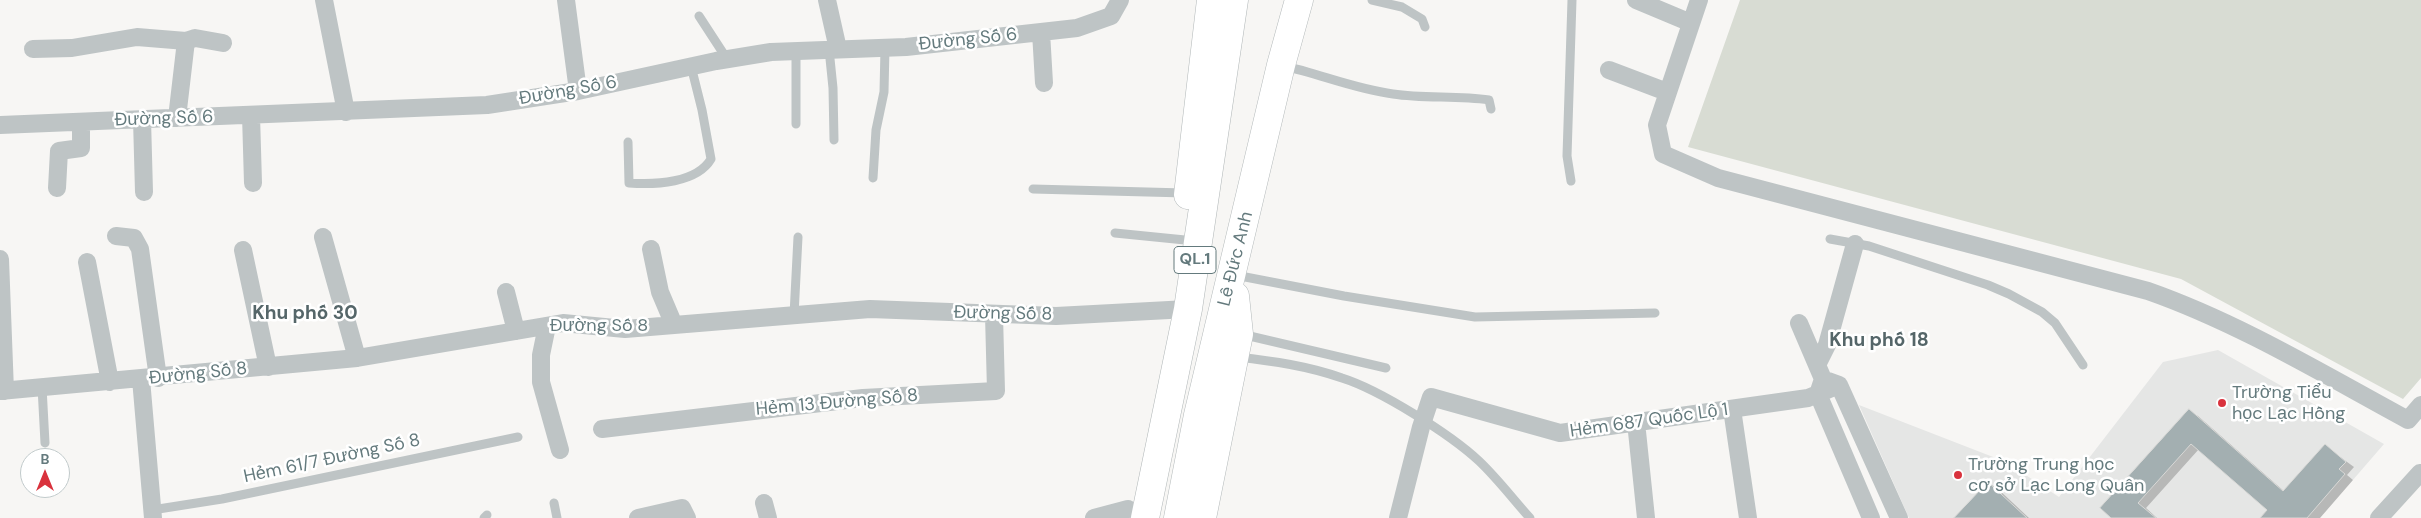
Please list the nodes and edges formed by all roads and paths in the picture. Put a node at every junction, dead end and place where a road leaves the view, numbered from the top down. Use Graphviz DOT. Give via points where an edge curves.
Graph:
graph roads {
  1 [pos="324,0"];
  2 [pos="566,0"];
  3 [pos="827,0"];
  4 [pos="1120,0"];
  5 [pos="1211,0"];
  6 [pos="1234,0"];
  7 [pos="1299,0"];
  8 [pos="1372,0"];
  9 [pos="1572,0"];
  10 [pos="1636,0"];
  11 [pos="1699,0"];
  12 [pos="699,16"];
  13 [pos="1691,23"];
  14 [pos="1425,27"];
  15 [pos="1041,32"];
  16 [pos="186,41"];
  17 [pos="223,43"];
  18 [pos="885,48"];
  19 [pos="33,49"];
  20 [pos="834,49"];
  21 [pos="796,51"];
  22 [pos="727,59"];
  23 [pos="1281,65"];
  24 [pos="691,66"];
  25 [pos="1609,70"];
  26 [pos="1044,84"];
  27 [pos="578,91"];
  28 [pos="1668,92"];
  29 [pos="1491,109"];
  30 [pos="346,112"];
  31 [pos="251,115"];
  32 [pos="177,118"];
  33 [pos="142,120"];
  34 [pos="81,122"];
  35 [pos="796,124"];
  36 [pos="0,126"];
  37 [pos="834,140"];
  38 [pos="628,142"];
  39 [pos="873,178"];
  40 [pos="1571,181"];
  41 [pos="253,183"];
  42 [pos="57,188"];
  43 [pos="1033,188"];
  44 [pos="144,192"];
  45 [pos="1196,194"];
  46 [pos="1115,233"];
  47 [pos="116,236"];
  48 [pos="323,237"];
  49 [pos="798,237"];
  50 [pos="1830,239"];
  51 [pos="1191,241"];
  52 [pos="1855,244"];
  53 [pos="651,249"];
  54 [pos="243,250"];
  55 [pos="0,259"];
  56 [pos="87,262"];
  57 [pos="1233,274"];
  58 [pos="506,292"];
  59 [pos="1180,309"];
  60 [pos="1655,313"];
  61 [pos="794,315"];
  62 [pos="994,315"];
  63 [pos="1799,323"];
  64 [pos="674,325"];
  65 [pos="547,326"];
  66 [pos="516,331"];
  67 [pos="1236,345"];
  68 [pos="357,358"];
  69 [pos="2083,365"];
  70 [pos="268,366"];
  71 [pos="1386,368"];
  72 [pos="149,379"];
  73 [pos="1824,381"];
  74 [pos="110,382"];
  75 [pos="42,387"];
  76 [pos="2,391"];
  77 [pos="2421,405"];
  78 [pos="1732,409"];
  79 [pos="1636,422"];
  80 [pos="1422,424"];
  81 [pos="602,428"];
  82 [pos="518,437"];
  83 [pos="45,443"];
  84 [pos="1867,449"];
  85 [pos="560,450"];
  86 [pos="1846,460"];
  87 [pos="2420,473"];
  88 [pos="554,503"];
  89 [pos="153,514"];
  90 [pos="1133,515"];
  91 [pos="557,518"];
  92 [pos="638,518"];
  93 [pos="687,518"];
  94 [pos="1094,518"];
  95 [pos="1178,518"];
  96 [pos="1202,518"];
  97 [pos="1398,518"];
  98 [pos="1530,518"];
  99 [pos="1646,518"];
  100 [pos="1748,518"];
  101 [pos="1871,518"];
  102 [pos="1899,518"];
  103 [pos="2379,518"];
  1 -- 30 [label="street"];
  2 -- 27 [label="street"];
  3 -- 20 [label="street"];
  4 -- 15 [label="street, Đường Số 6" via="1111,16 1077,28"];
  5 -- 45 [label="highway, Lê Đức Anh / QL.1"];
  6 -- 45 [label="highway, Lê Đức Anh / QL.1"];
  7 -- 23 [label="highway, Lê Đức Anh / QL.1"];
  8 -- 14 [label="lane" via="1402,7 1422,19"];
  9 -- 40 [label="lane" via="1567,156"];
  10 -- 13 [label="street"];
  11 -- 13 [label="street"];
  12 -- 22 [label="lane"];
  13 -- 28 [label="street"];
  15 -- 18 [label="street, Đường Số 6"];
  15 -- 26 [label="street"];
  16 -- 17 [label="street" via="196,38"];
  16 -- 19 [label="street" via="137,37 72,48"];
  16 -- 32 [label="street"];
  18 -- 20 [label="street, Đường Số 6"];
  18 -- 39 [label="lane" via="884,92 875,140"];
  20 -- 21 [label="street, Đường Số 6"];
  20 -- 37 [label="lane"];
  21 -- 22 [label="street, Đường Số 6"];
  21 -- 35 [label="lane"];
  22 -- 24 [label="street, Đường Số 6"];
  23 -- 29 [label="lane" via="1351,86 1392,94 1489,100"];
  23 -- 57 [label="highway, Lê Đức Anh / QL.1"];
  24 -- 27 [label="street, Đường Số 6"];
  24 -- 38 [label="lane" via="711,159 706,168 695,174 657,183 630,183"];
  25 -- 28 [label="street"];
  27 -- 30 [label="street, Đường Số 6" via="488,105"];
  28 -- 77 [label="street" via="1657,124 1663,154 1718,178 2148,290 2232,325 2408,420"];
  30 -- 31 [label="street, Đường Số 6"];
  31 -- 32 [label="street, Đường Số 6"];
  31 -- 41 [label="street"];
  32 -- 33 [label="street, Đường Số 6"];
  33 -- 34 [label="street, Đường Số 6"];
  33 -- 44 [label="street"];
  34 -- 36 [label="street, Đường Số 6"];
  34 -- 42 [label="street" via="81,148 59,151"];
  43 -- 45 [label="lane"];
  45 -- 51 [label="highway, Lê Đức Anh / QL.1"];
  46 -- 51 [label="lane"];
  47 -- 72 [label="street" via="134,238 140,249"];
  48 -- 68 [label="street"];
  49 -- 61 [label="lane"];
  50 -- 52 [label="lane"];
  51 -- 59 [label="highway, Lê Đức Anh / QL.1"];
  52 -- 69 [label="lane" via="1892,253 2009,294 2055,323"];
  52 -- 73 [label="street" via="1827,345"];
  53 -- 64 [label="street" via="660,292"];
  54 -- 70 [label="street"];
  55 -- 76 [label="street"];
  56 -- 74 [label="street"];
  57 -- 60 [label="lane" via="1475,317"];
  57 -- 67 [label="highway, QL.1"];
  57 -- 95 [label="highway, Lê Đức Anh / QL.1" via="1198,415"];
  58 -- 66 [label="street"];
  59 -- 62 [label="street, Đường Số 8" via="1056,316"];
  59 -- 90 [label="highway, Lê Đức Anh / QL.1"];
  61 -- 62 [label="street, Đường Số 8" via="870,309"];
  61 -- 64 [label="street, Đường Số 8"];
  62 -- 81 [label="street, Hẻm 13 Đường Số 8" via="996,391 863,398"];
  63 -- 73 [label="street"];
  64 -- 65 [label="street, Đường Số 8" via="625,329 563,323"];
  65 -- 66 [label="street, Đường Số 8"];
  65 -- 85 [label="street" via="540,355 541,382"];
  66 -- 68 [label="street, Đường Số 8"];
  67 -- 71 [label="lane"];
  67 -- 80 [label="lane" via="1280,362 1344,378"];
  67 -- 96 [label="highway, QL.1"];
  68 -- 70 [label="street, Đường Số 8"];
  70 -- 72 [label="street, Đường Số 8"];
  72 -- 74 [label="street, Đường Số 8"];
  72 -- 89 [label="street"];
  73 -- 78 [label="street, Hẻm 687 Quốc Lộ 1" via="1808,398"];
  73 -- 84 [label="street"];
  73 -- 86 [label="street"];
  74 -- 75 [label="street, Đường Số 8"];
  75 -- 76 [label="street, Đường Số 8"];
  75 -- 83 [label="lane"];
  78 -- 79 [label="street, Hẻm 687 Quốc Lộ 1"];
  78 -- 100 [label="street"];
  79 -- 80 [label="street, Hẻm 687 Quốc Lộ 1" via="1560,433 1431,397"];
  79 -- 99 [label="street"];
  80 -- 97 [label="street"];
  80 -- 98 [label="lane" via="1477,459"];
  82 -- 89 [label="lane, Hẻm 61/7 Đường Số 8"];
  84 -- 86 [label="street"];
  84 -- 102 [label="street"];
  86 -- 101 [label="street"];
  87 -- 103 [label="street"];
  88 -- 91 [label="lane"];
  90 -- 94 [label="street"];
  92 -- 93 [label="street" via="682,508"];
}
